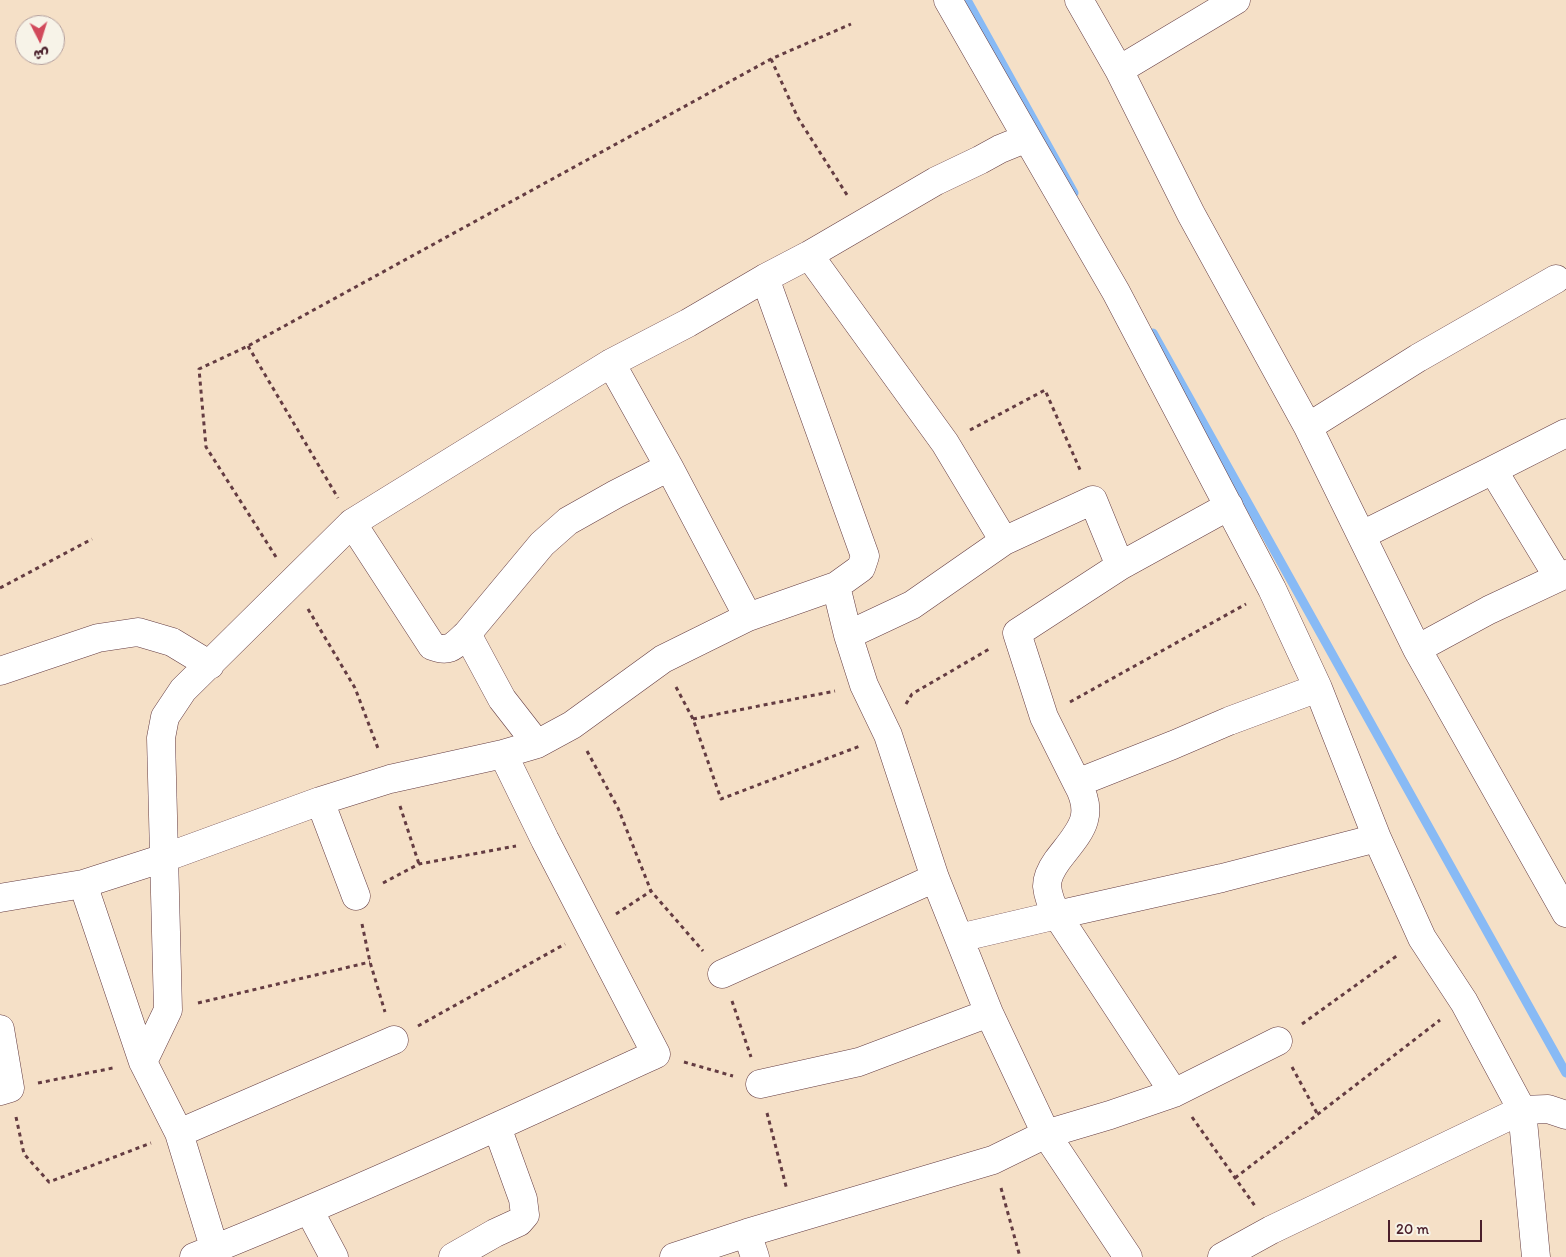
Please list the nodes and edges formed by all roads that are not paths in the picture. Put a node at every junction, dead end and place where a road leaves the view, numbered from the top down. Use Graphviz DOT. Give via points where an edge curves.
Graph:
graph roads {
  1 [pos="948,0"];
  2 [pos="1079,0"];
  3 [pos="1236,0"];
  4 [pos="1119,70"];
  5 [pos="1027,138"];
  6 [pos="809,255"];
  7 [pos="765,278"];
  8 [pos="1556,279"];
  9 [pos="611,363"];
  10 [pos="1308,427"];
  11 [pos="1566,433"];
  12 [pos="669,467"];
  13 [pos="1493,470"];
  14 [pos="1229,506"];
  15 [pos="352,523"];
  16 [pos="1362,535"];
  17 [pos="1004,541"];
  18 [pos="1120,566"];
  19 [pos="1562,575"];
  20 [pos="836,586"];
  21 [pos="748,617"];
  22 [pos="467,634"];
  23 [pos="848,635"];
  24 [pos="1417,649"];
  25 [pos="210,664"];
  26 [pos="0,671"];
  27 [pos="1318,688"];
  28 [pos="537,744"];
  29 [pos="503,754"];
  30 [pos="1077,783"];
  31 [pos="320,801"];
  32 [pos="1377,838"];
  33 [pos="164,858"];
  34 [pos="935,878"];
  35 [pos="1558,882"];
  36 [pos="83,884"];
  37 [pos="356,896"];
  38 [pos="0,898"];
  39 [pos="1566,913"];
  40 [pos="1057,915"];
  41 [pos="959,938"];
  42 [pos="722,974"];
  43 [pos="989,1013"];
  44 [pos="0,1029"];
  45 [pos="394,1040"];
  46 [pos="1278,1041"];
  47 [pos="143,1062"];
  48 [pos="760,1084"];
  49 [pos="5,1090"];
  50 [pos="1174,1092"];
  51 [pos="1522,1110"];
  52 [pos="1566,1114"];
  53 [pos="497,1127"];
  54 [pos="179,1133"];
  55 [pos="1046,1134"];
  56 [pos="309,1210"];
  57 [pos="751,1245"];
  58 [pos="208,1254"];
  59 [pos="334,1257"];
  60 [pos="453,1257"];
  61 [pos="674,1257"];
  62 [pos="1128,1257"];
  63 [pos="1222,1257"];
  64 [pos="1536,1257"];
  1 -- 5 [label="street"];
  2 -- 4 [label="street"];
  3 -- 4 [label="street"];
  4 -- 10 [label="street" via="1191,214"];
  5 -- 6 [label="street" via="936,181"];
  5 -- 14 [label="street" via="1116,292"];
  6 -- 7 [label="street"];
  6 -- 17 [label="street" via="945,443"];
  7 -- 9 [label="street"];
  7 -- 20 [label="street" via="865,556 861,568"];
  8 -- 10 [label="street" via="1418,358"];
  9 -- 12 [label="street"];
  9 -- 15 [label="street"];
  10 -- 16 [label="street"];
  11 -- 13 [label="street"];
  12 -- 21 [label="street"];
  12 -- 22 [label="street" via="568,522 542,544"];
  13 -- 16 [label="street"];
  13 -- 19 [label="street"];
  14 -- 18 [label="street"];
  14 -- 27 [label="street"];
  15 -- 22 [label="street" via="432,646 449,649"];
  15 -- 25 [label="street"];
  16 -- 24 [label="street"];
  17 -- 18 [label="street" via="1093,500"];
  17 -- 23 [label="street" via="912,605"];
  18 -- 30 [label="street" via="1017,633 1044,717"];
  19 -- 24 [label="street"];
  20 -- 21 [label="street"];
  20 -- 23 [label="street"];
  21 -- 28 [label="street" via="663,659 572,725"];
  22 -- 28 [label="street" via="502,699"];
  23 -- 34 [label="street" via="864,685 888,735"];
  24 -- 35 [label="street"];
  25 -- 26 [label="street" via="172,642 138,632 98,638"];
  25 -- 33 [label="street" via="184,690 165,717 161,738"];
  27 -- 30 [label="street"];
  27 -- 32 [label="street"];
  28 -- 29 [label="street"];
  29 -- 31 [label="street" via="390,779"];
  29 -- 53 [label="street" via="656,1054"];
  30 -- 40 [label="street" via="1084,794 1085,819 1052,869 1047,884"];
  31 -- 33 [label="street"];
  31 -- 37 [label="street"];
  32 -- 40 [label="street" via="1222,878"];
  32 -- 51 [label="street" via="1422,938 1464,1002"];
  33 -- 36 [label="street"];
  33 -- 47 [label="street" via="168,1010"];
  34 -- 41 [label="street"];
  34 -- 42 [label="street"];
  35 -- 39 [label="street"];
  36 -- 38 [label="street"];
  36 -- 47 [label="street"];
  40 -- 41 [label="street"];
  40 -- 50 [label="street"];
  41 -- 43 [label="street"];
  43 -- 48 [label="street" via="859,1062"];
  43 -- 55 [label="street"];
  44 -- 49 [label="street"];
  45 -- 54 [label="street"];
  46 -- 50 [label="street"];
  47 -- 54 [label="street"];
  50 -- 55 [label="street"];
  51 -- 52 [label="street" via="1548,1109"];
  51 -- 63 [label="street" via="1271,1230"];
  51 -- 64 [label="street"];
  53 -- 56 [label="street"];
  53 -- 60 [label="street" via="523,1199 525,1215 519,1222"];
  54 -- 58 [label="street"];
  55 -- 57 [label="street" via="993,1160 794,1219"];
  55 -- 62 [label="street"];
  56 -- 58 [label="street"];
  56 -- 59 [label="street"];
  57 -- 61 [label="street"];
}
